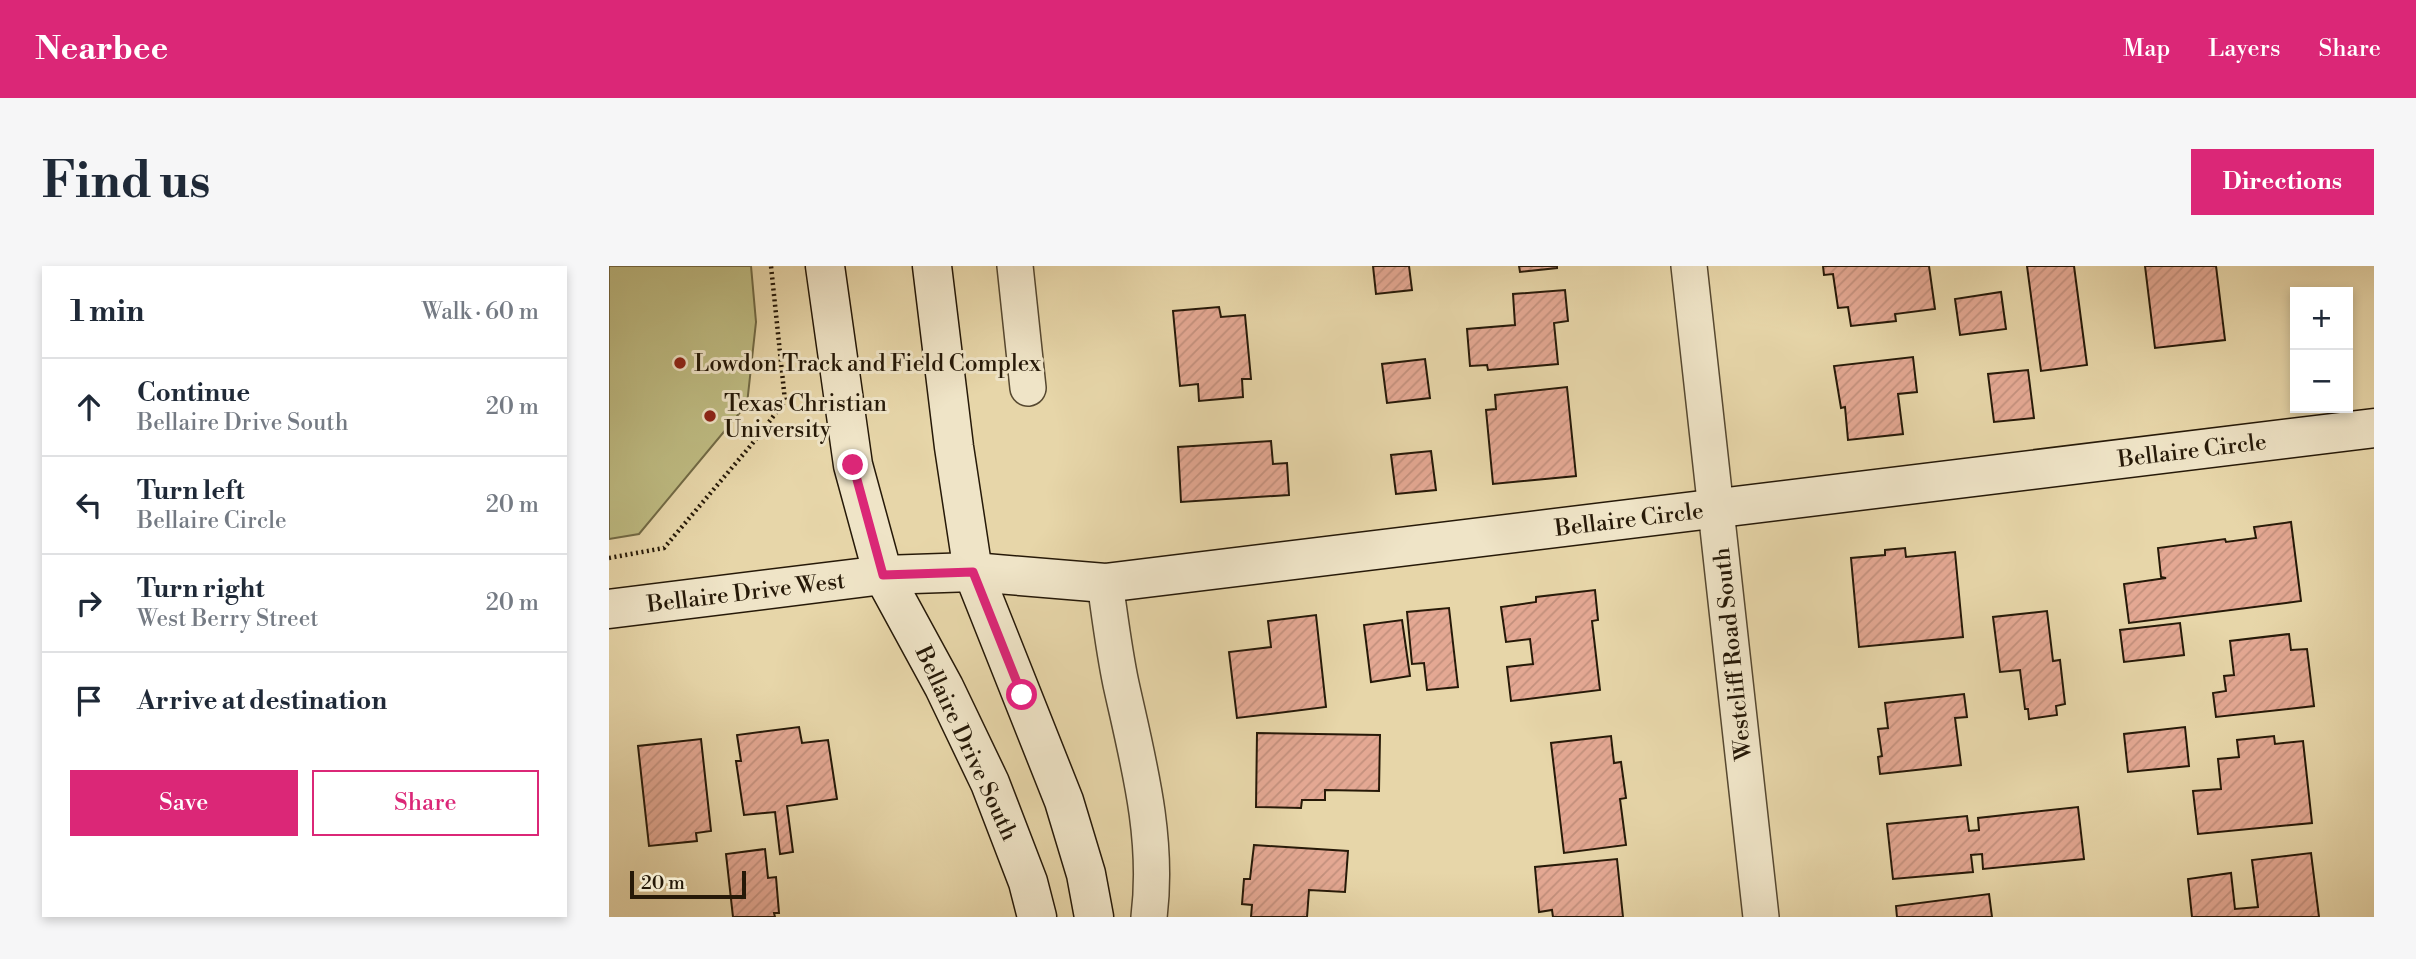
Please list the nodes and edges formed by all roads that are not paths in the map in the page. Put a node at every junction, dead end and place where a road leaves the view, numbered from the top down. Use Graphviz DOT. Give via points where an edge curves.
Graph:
graph roads {
  1 [pos="825,266"];
  2 [pos="932,266"];
  3 [pos="1015,266"];
  4 [pos="1689,266"];
  5 [pos="1028,388"];
  6 [pos="2374,428"];
  7 [pos="1716,508"];
  8 [pos="973,572"];
  9 [pos="883,575"];
  10 [pos="1105,583"];
  11 [pos="609,609"];
  12 [pos="1037,917"];
  13 [pos="1094,917"];
  14 [pos="1149,917"];
  15 [pos="1761,917"];
  1 -- 9 [label="street, Bellaire Drive South" via="853,465"];
  2 -- 8 [label="street"];
  3 -- 5 [label="street"];
  4 -- 7 [label="street, Westcliff Road South"];
  6 -- 7 [label="street, Bellaire Circle"];
  7 -- 10 [label="street, Bellaire Circle"];
  7 -- 15 [label="street, Westcliff Road South"];
  8 -- 9 [label="street, Bellaire Circle"];
  8 -- 10 [label="street, Bellaire Circle"];
  8 -- 13 [label="street" via="1064,801"];
  9 -- 11 [label="street, Bellaire Drive West"];
  9 -- 12 [label="street, Bellaire Drive South" via="990,783"];
  10 -- 14 [label="street" via="1149,820"];
}
